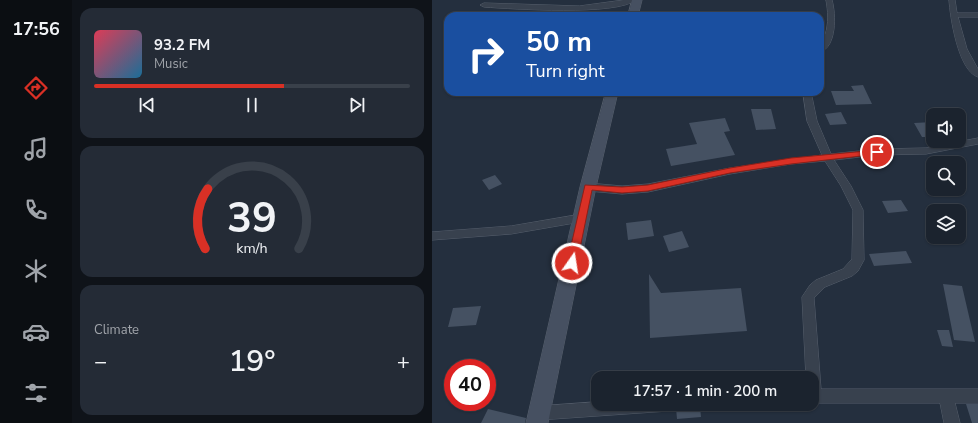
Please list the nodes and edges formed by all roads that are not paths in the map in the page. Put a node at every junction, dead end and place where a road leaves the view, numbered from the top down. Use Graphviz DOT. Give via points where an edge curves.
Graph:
graph roads {
  1 [pos="633,0"];
  2 [pos="637,0"];
  3 [pos="829,0"];
  4 [pos="952,0"];
  5 [pos="484,5"];
  6 [pos="634,12"];
  7 [pos="953,15"];
  8 [pos="978,15"];
  9 [pos="824,46"];
  10 [pos="978,74"];
  11 [pos="611,96"];
  12 [pos="808,96"];
  13 [pos="978,141"];
  14 [pos="828,158"];
  15 [pos="588,187"];
  16 [pos="582,218"];
  17 [pos="432,236"];
  18 [pos="812,371"];
  19 [pos="946,395"];
  20 [pos="819,396"];
  21 [pos="978,396"];
  22 [pos="604,411"];
  23 [pos="538,418"];
  24 [pos="952,423"];
  1 -- 5 [label="street" via="571,7"];
  2 -- 6 [label="street"];
  3 -- 9 [label="street" via="832,14 829,37"];
  4 -- 7 [label="street"];
  7 -- 8 [label="street"];
  7 -- 10 [label="street" via="966,58"];
  11 -- 15 [label="street"];
  12 -- 14 [label="street" via="812,121"];
  13 -- 14 [label="street" via="926,152 877,152"];
  14 -- 15 [label="street" via="730,170 648,188 622,190"];
  14 -- 18 [label="street" via="858,210 858,260 850,272 822,282 813,288 808,297"];
  15 -- 16 [label="street"];
  16 -- 17 [label="street" via="511,230"];
  16 -- 23 [label="street"];
  19 -- 20 [label="street"];
  19 -- 21 [label="street"];
  19 -- 24 [label="street"];
  22 -- 23 [label="street"];
}
